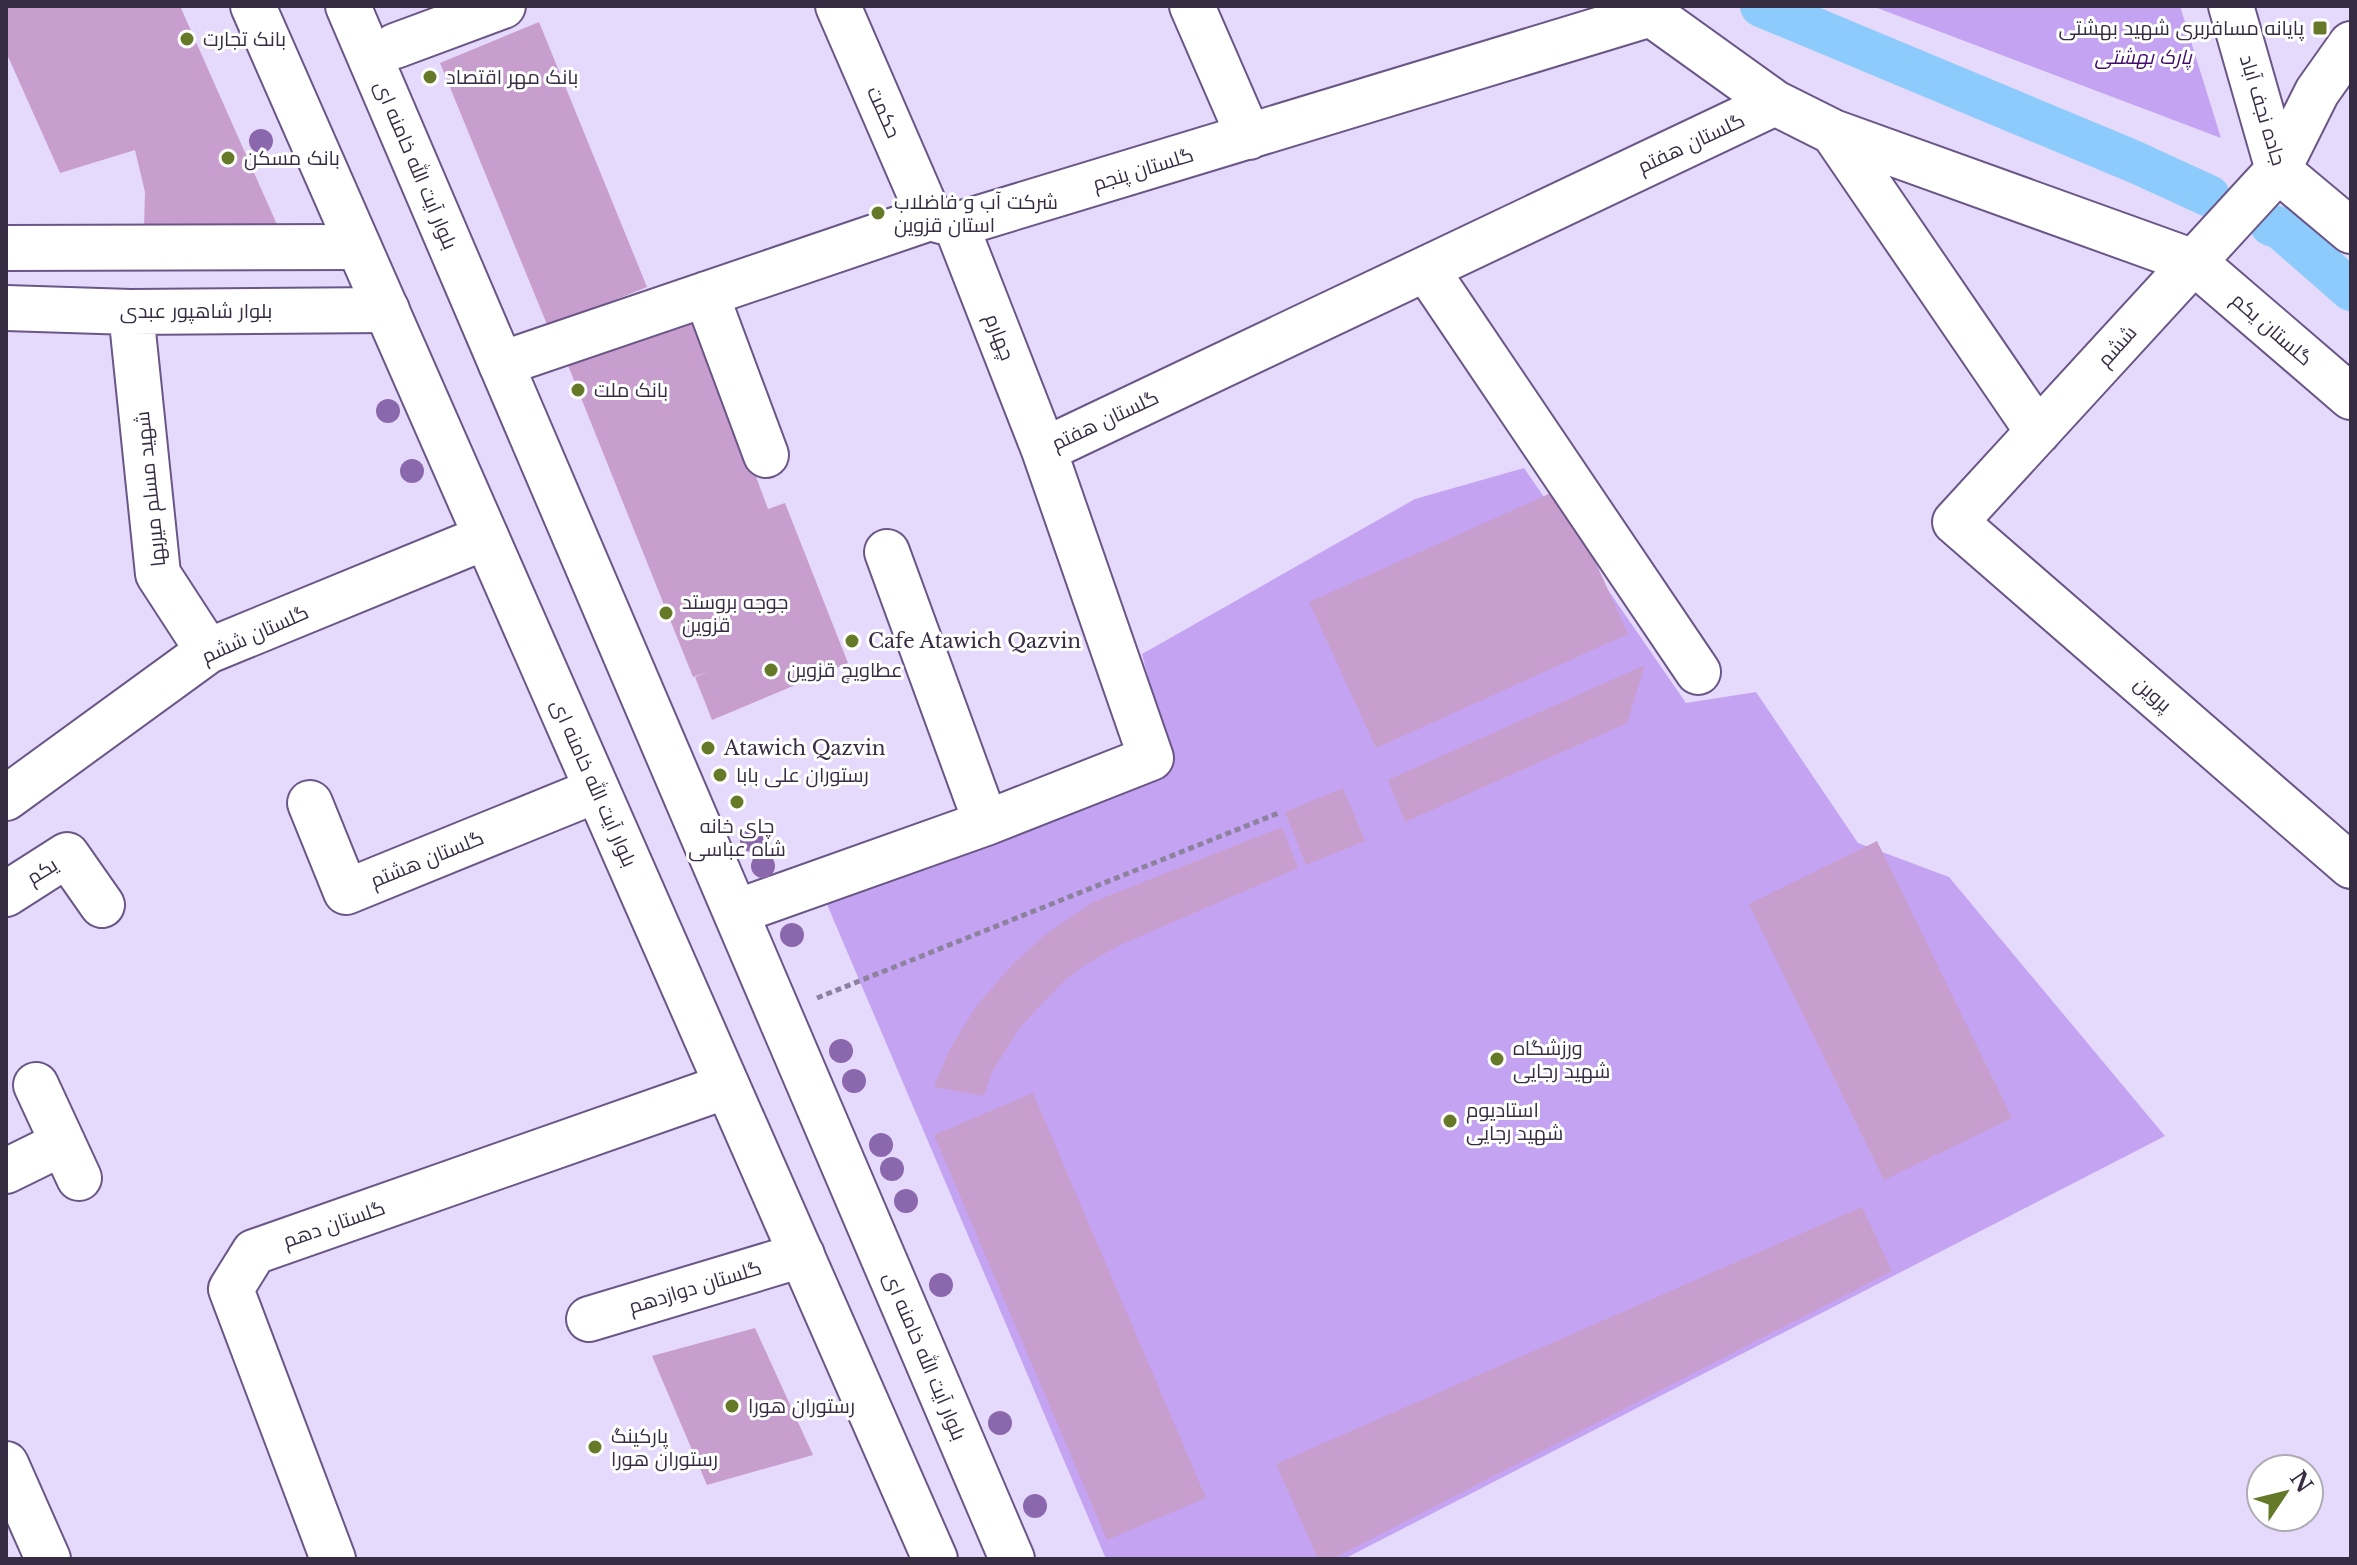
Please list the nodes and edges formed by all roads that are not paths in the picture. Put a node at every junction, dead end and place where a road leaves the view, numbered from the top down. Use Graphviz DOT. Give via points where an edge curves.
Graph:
graph roads {
  1 [pos="253,6"];
  2 [pos="348,6"];
  3 [pos="503,6"];
  4 [pos="838,6"];
  5 [pos="1192,6"];
  6 [pos="2231,6"];
  7 [pos="1643,10"];
  8 [pos="2351,44"];
  9 [pos="395,46"];
  10 [pos="1775,103"];
  11 [pos="1833,132"];
  12 [pos="1249,137"];
  13 [pos="2278,170"];
  14 [pos="943,222"];
  15 [pos="2351,231"];
  16 [pos="358,247"];
  17 [pos="6,248"];
  18 [pos="2194,262"];
  19 [pos="1426,269"];
  20 [pos="706,294"];
  21 [pos="6,308"];
  22 [pos="387,310"];
  23 [pos="131,312"];
  24 [pos="501,364"];
  25 [pos="2351,397"];
  26 [pos="2038,432"];
  27 [pos="1044,450"];
  28 [pos="766,455"];
  29 [pos="1955,522"];
  30 [pos="486,537"];
  31 [pos="887,552"];
  32 [pos="208,651"];
  33 [pos="1698,672"];
  34 [pos="597,790"];
  35 [pos="6,798"];
  36 [pos="310,803"];
  37 [pos="986,823"];
  38 [pos="2351,866"];
  39 [pos="6,894"];
  40 [pos="102,905"];
  41 [pos="736,912"];
  42 [pos="36,1085"];
  43 [pos="727,1086"];
  44 [pos="6,1171"];
  45 [pos="802,1255"];
  46 [pos="589,1319"];
  47 [pos="6,1464"];
  48 [pos="48,1559"];
  49 [pos="333,1559"];
  50 [pos="935,1559"];
  51 [pos="1012,1559"];
  1 -- 16 [label="street, بلوار آیت الله خامنه ای"];
  2 -- 24 [label="street, بلوار آیت الله خامنه ای"];
  3 -- 9 [label="street"];
  4 -- 14 [label="street, حکمت"];
  5 -- 12 [label="street"];
  6 -- 13 [label="street, جاده نجف آباد"];
  7 -- 10 [label="street"];
  7 -- 12 [label="street, گلستان پنجم"];
  8 -- 13 [label="street, ششم" via="2317,92"];
  10 -- 11 [label="street"];
  10 -- 19 [label="street, گلستان هفتم"];
  11 -- 18 [label="street"];
  11 -- 26 [label="street"];
  12 -- 14 [label="street, گلستان پنجم"];
  13 -- 15 [label="street, جاده نجف آباد"];
  13 -- 18 [label="street, ششم"];
  14 -- 20 [label="street, گلستان پنجم"];
  14 -- 27 [label="street, چهارم"];
  16 -- 17 [label="street"];
  16 -- 22 [label="street, بلوار آیت الله خامنه ای"];
  18 -- 25 [label="street, گلستان یکم"];
  18 -- 26 [label="street, ششم"];
  19 -- 27 [label="street, گلستان هفتم"];
  19 -- 33 [label="street"];
  20 -- 24 [label="street, گلستان پنجم"];
  20 -- 28 [label="street"];
  21 -- 23 [label="street, بلوار شاهپور عبدی"];
  22 -- 23 [label="street, بلوار شاهپور عبدی"];
  22 -- 30 [label="street, بلوار آیت الله خامنه ای"];
  23 -- 32 [label="street, شهید مسلم میربها" via="158,574"];
  24 -- 41 [label="street, بلوار آیت الله خامنه ای"];
  26 -- 29 [label="street, ششم"];
  27 -- 37 [label="street, گلستان هفتم" via="1151,758"];
  29 -- 38 [label="street, پروین"];
  30 -- 32 [label="street, گلستان ششم"];
  30 -- 34 [label="street, بلوار آیت الله خامنه ای"];
  31 -- 37 [label="street"];
  32 -- 35 [label="street, گلستان ششم"];
  34 -- 36 [label="street, گلستان هشتم" via="346,892"];
  34 -- 43 [label="street, بلوار آیت الله خامنه ای"];
  37 -- 41 [label="street, گلستان هفتم"];
  39 -- 40 [label="street, یکم" via="67,855"];
  41 -- 51 [label="street, بلوار آیت الله خامنه ای"];
  42 -- 44 [label="street" via="71,1160"];
  43 -- 45 [label="street, بلوار آیت الله خامنه ای"];
  43 -- 49 [label="street, گلستان دهم" via="254,1252 231,1289"];
  45 -- 46 [label="street, گلستان دوازدهم"];
  45 -- 50 [label="street, بلوار آیت الله خامنه ای"];
  47 -- 48 [label="street"];
}
